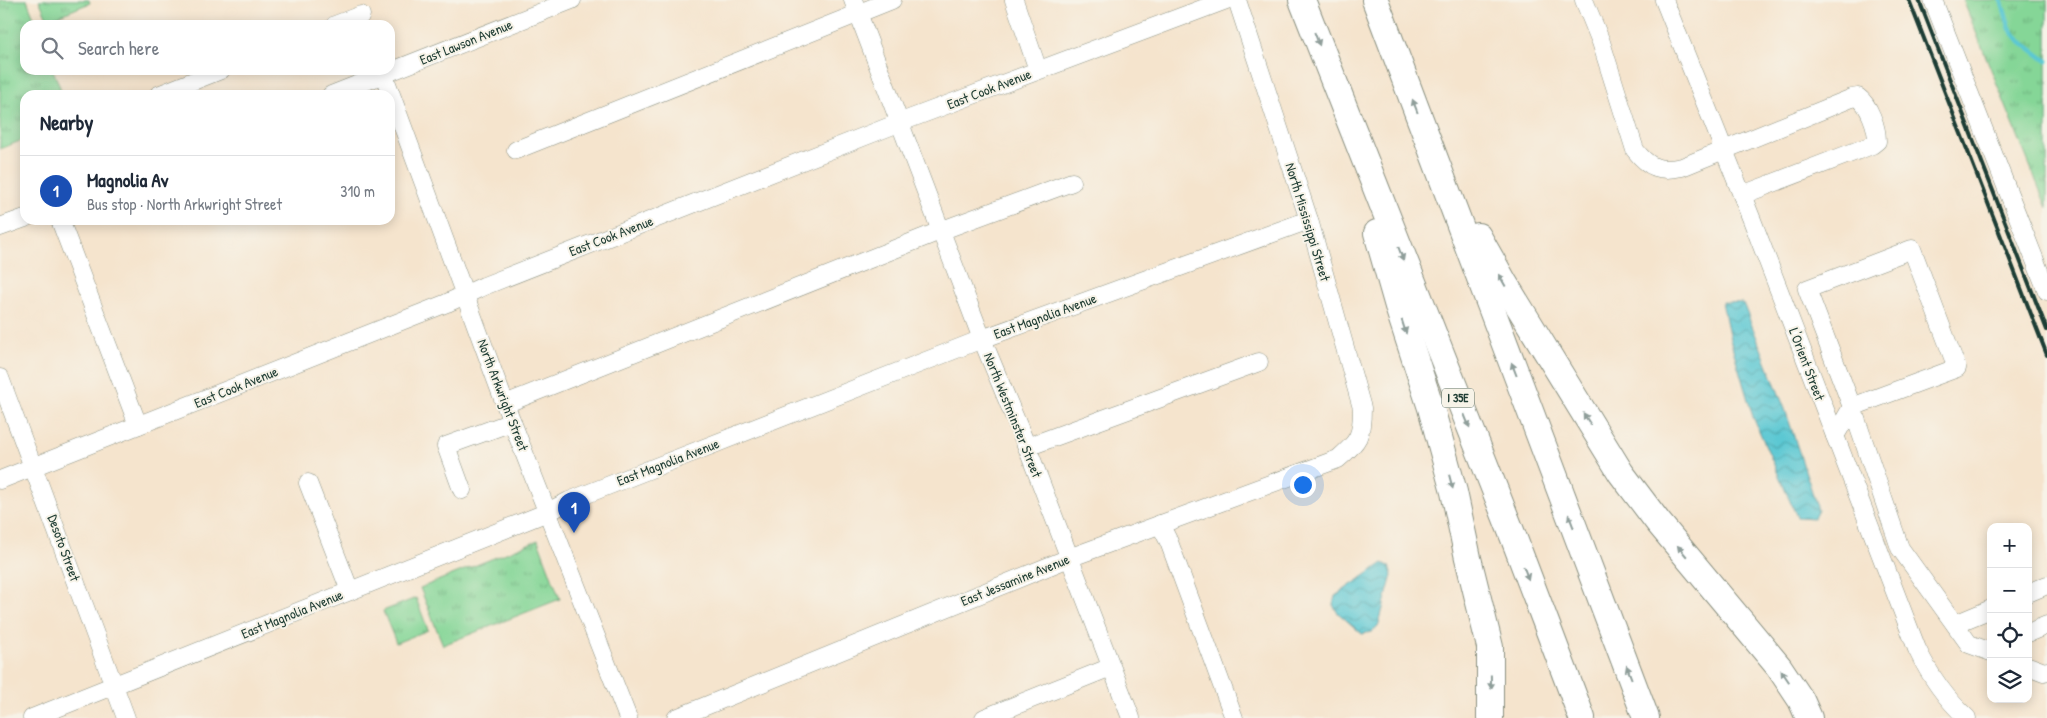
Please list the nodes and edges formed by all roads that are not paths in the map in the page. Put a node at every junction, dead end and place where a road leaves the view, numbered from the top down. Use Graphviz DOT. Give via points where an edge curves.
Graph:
graph roads {
  1 [pos="572,0"];
  2 [pos="892,0"];
  3 [pos="1014,0"];
  4 [pos="1226,0"];
  5 [pos="1237,0"];
  6 [pos="1302,0"];
  7 [pos="1375,0"];
  8 [pos="1584,0"];
  9 [pos="1664,0"];
  10 [pos="1933,0"];
  11 [pos="856,6"];
  12 [pos="360,13"];
  13 [pos="345,20"];
  14 [pos="395,67"];
  15 [pos="1038,70"];
  16 [pos="209,75"];
  17 [pos="376,75"];
  18 [pos="384,75"];
  19 [pos="1332,78"];
  20 [pos="171,90"];
  21 [pos="343,90"];
  22 [pos="390,90"];
  23 [pos="395,104"];
  24 [pos="900,122"];
  25 [pos="516,150"];
  26 [pos="1724,151"];
  27 [pos="1432,152"];
  28 [pos="1072,182"];
  29 [pos="1742,195"];
  30 [pos="20,220"];
  31 [pos="1309,220"];
  32 [pos="62,225"];
  33 [pos="0,228"];
  34 [pos="940,231"];
  35 [pos="2047,291"];
  36 [pos="465,294"];
  37 [pos="982,339"];
  38 [pos="1259,362"];
  39 [pos="0,378"];
  40 [pos="505,404"];
  41 [pos="1852,407"];
  42 [pos="512,422"];
  43 [pos="138,425"];
  44 [pos="1835,436"];
  45 [pos="1354,446"];
  46 [pos="1027,447"];
  47 [pos="34,466"];
  48 [pos="0,480"];
  49 [pos="308,483"];
  50 [pos="462,490"];
  51 [pos="548,512"];
  52 [pos="1160,524"];
  53 [pos="1069,558"];
  54 [pos="2047,585"];
  55 [pos="350,591"];
  56 [pos="2032,591"];
  57 [pos="1987,611"];
  58 [pos="1955,624"];
  59 [pos="2047,625"];
  60 [pos="2032,631"];
  61 [pos="1987,649"];
  62 [pos="1111,667"];
  63 [pos="2032,668"];
  64 [pos="2047,671"];
  65 [pos="115,686"];
  66 [pos="32,718"];
  67 [pos="126,718"];
  68 [pos="628,718"];
  69 [pos="676,718"];
  70 [pos="984,718"];
  71 [pos="1130,718"];
  72 [pos="1234,718"];
  73 [pos="1490,718"];
  74 [pos="1582,718"];
  75 [pos="1646,718"];
  76 [pos="1809,718"];
  77 [pos="1967,718"];
  1 -- 14 [label="street, East Lawson Avenue"];
  2 -- 11 [label="street"];
  3 -- 15 [label="street"];
  4 -- 15 [label="street, East Cook Avenue"];
  5 -- 31 [label="street, North Mississippi Street"];
  6 -- 19 [label="highway, I 35E, one-way"];
  27 -- 7 [label="highway, one-way"];
  8 -- 26 [label="street" via="1601,42 1635,150 1643,160 1661,170 1671,170"];
  9 -- 26 [label="street, L'Orient Street"];
  10 -- 35 [label="street"];
  11 -- 24 [label="street, North Westminster Street"];
  11 -- 25 [label="street"];
  12 -- 13 [label="street"];
  15 -- 24 [label="street, East Cook Avenue"];
  16 -- 20 [label="street"];
  17 -- 21 [label="street, East Lawson Avenue"];
  18 -- 22 [label="street, North Arkwright Street"];
  19 -- 73 [label="highway, one-way" via="1454,492 1490,647"];
  19 -- 74 [label="highway, I 35E, one-way"];
  23 -- 36 [label="street, North Arkwright Street"];
  24 -- 34 [label="street, North Westminster Street"];
  24 -- 36 [label="street, East Cook Avenue"];
  26 -- 29 [label="street, L'Orient Street"];
  26 -- 29 [label="street" via="1858,97 1864,101 1877,132 1877,141 1872,145"];
  75 -- 27 [label="highway, one-way"];
  76 -- 27 [label="highway, one-way" via="1779,667 1621,473 1504,284"];
  28 -- 34 [label="street"];
  29 -- 44 [label="street, L'Orient Street"];
  30 -- 33 [label="street"];
  31 -- 37 [label="street, East Magnolia Avenue"];
  31 -- 45 [label="street, North Mississippi Street" via="1362,408 1362,429"];
  32 -- 43 [label="street"];
  34 -- 37 [label="street, North Westminster Street"];
  34 -- 40 [label="street"];
  36 -- 40 [label="street, North Arkwright Street"];
  36 -- 43 [label="street, East Cook Avenue"];
  37 -- 46 [label="street, North Westminster Street"];
  37 -- 51 [label="street, East Magnolia Avenue"];
  38 -- 46 [label="street"];
  39 -- 47 [label="street, Desoto Street"];
  40 -- 42 [label="street, North Arkwright Street"];
  41 -- 41 [label="street" via="1957,368 1912,250 1807,289"];
  41 -- 44 [label="street"];
  41 -- 58 [label="street" via="1900,548"];
  42 -- 50 [label="street" via="446,446"];
  42 -- 51 [label="street, North Arkwright Street"];
  43 -- 47 [label="street, East Cook Avenue"];
  44 -- 77 [label="street, L'Orient Street" via="1917,649 1938,687"];
  45 -- 52 [label="street, East Jessamine Avenue" via="1338,459"];
  46 -- 53 [label="street, North Westminster Street"];
  47 -- 48 [label="street, East Cook Avenue"];
  47 -- 65 [label="street, Desoto Street"];
  49 -- 55 [label="street"];
  51 -- 55 [label="street, East Magnolia Avenue"];
  51 -- 68 [label="street, North Arkwright Street"];
  52 -- 53 [label="street, East Jessamine Avenue"];
  52 -- 72 [label="street"];
  53 -- 62 [label="street, North Westminster Street"];
  53 -- 69 [label="street, East Jessamine Avenue"];
  54 -- 56 [label="street"];
  55 -- 65 [label="street, East Magnolia Avenue"];
  57 -- 58 [label="street"];
  58 -- 61 [label="street" via="1969,644"];
  59 -- 60 [label="street"];
  62 -- 70 [label="street"];
  62 -- 71 [label="street, North Westminster Street"];
  63 -- 64 [label="street"];
  65 -- 66 [label="street, East Magnolia Avenue"];
  65 -- 67 [label="street, Desoto Street"];
}
